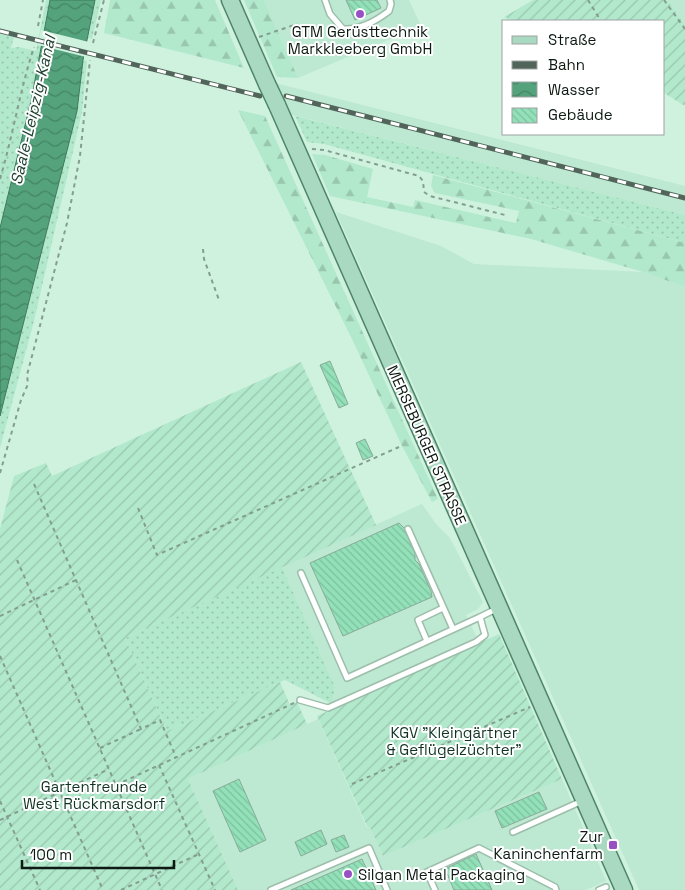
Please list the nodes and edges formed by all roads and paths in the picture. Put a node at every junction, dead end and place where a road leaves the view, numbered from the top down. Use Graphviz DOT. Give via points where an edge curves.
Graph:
graph roads {
  1 [pos="43,0"];
  2 [pos="104,0"];
  3 [pos="230,0"];
  4 [pos="325,0"];
  5 [pos="390,0"];
  6 [pos="588,0"];
  7 [pos="664,0"];
  8 [pos="600,20"];
  9 [pos="297,24"];
  10 [pos="38,26"];
  11 [pos="685,29"];
  12 [pos="257,38"];
  13 [pos="93,42"];
  14 [pos="34,46"];
  15 [pos="90,60"];
  16 [pos="298,153"];
  17 [pos="0,179"];
  18 [pos="505,215"];
  19 [pos="203,249"];
  20 [pos="219,300"];
  21 [pos="399,446"];
  22 [pos="0,473"];
  23 [pos="34,484"];
  24 [pos="138,508"];
  25 [pos="408,529"];
  26 [pos="17,560"];
  27 [pos="301,573"];
  28 [pos="76,580"];
  29 [pos="35,600"];
  30 [pos="443,608"];
  31 [pos="499,608"];
  32 [pos="0,616"];
  33 [pos="480,617"];
  34 [pos="453,629"];
  35 [pos="427,641"];
  36 [pos="0,656"];
  37 [pos="300,700"];
  38 [pos="541,702"];
  39 [pos="141,729"];
  40 [pos="100,748"];
  41 [pos="176,757"];
  42 [pos="159,765"];
  43 [pos="109,769"];
  44 [pos="352,784"];
  45 [pos="116,785"];
  46 [pos="60,792"];
  47 [pos="584,799"];
  48 [pos="0,801"];
  49 [pos="7,817"];
  50 [pos="0,820"];
  51 [pos="513,832"];
  52 [pos="199,854"];
  53 [pos="155,874"];
  54 [pos="606,887"];
  55 [pos="40,890"];
  56 [pos="103,890"];
  57 [pos="122,890"];
  58 [pos="162,890"];
  59 [pos="215,890"];
  60 [pos="271,890"];
  61 [pos="387,890"];
  62 [pos="435,890"];
  63 [pos="556,890"];
  64 [pos="599,890"];
  65 [pos="624,890"];
  1 -- 10 [label="path"];
  2 -- 13 [label="path"];
  3 -- 16 [label="main road, MERSEBURGER STRASSE, bridge"];
  4 -- 5 [label="lane" via="330,14 343,29 353,30 381,18 389,11"];
  6 -- 8 [label="path"];
  7 -- 11 [label="path"];
  9 -- 12 [label="path"];
  14 -- 17 [label="path"];
  15 -- 22 [label="path" via="80,156 67,223 27,375 28,384"];
  16 -- 18 [label="path" via="310,149 324,150 419,176 424,192 430,196"];
  16 -- 31 [label="main road, MERSEBURGER STRASSE"];
  19 -- 20 [label="path"];
  21 -- 24 [label="path" via="157,555"];
  23 -- 28 [label="path"];
  25 -- 30 [label="lane"];
  26 -- 29 [label="path"];
  27 -- 35 [label="lane" via="347,678"];
  28 -- 29 [label="path"];
  28 -- 39 [label="path"];
  29 -- 32 [label="path"];
  29 -- 40 [label="path"];
  30 -- 34 [label="lane"];
  30 -- 35 [label="lane" via="418,620"];
  31 -- 33 [label="lane"];
  31 -- 38 [label="main road, MERSEBURGER STRASSE"];
  33 -- 34 [label="lane"];
  33 -- 37 [label="lane" via="485,635 476,642 328,708"];
  34 -- 35 [label="lane"];
  36 -- 46 [label="path"];
  37 -- 41 [label="path"];
  38 -- 44 [label="path"];
  38 -- 47 [label="main road, MERSEBURGER STRASSE"];
  39 -- 40 [label="path"];
  39 -- 41 [label="path" via="160,720"];
  40 -- 43 [label="path"];
  41 -- 42 [label="path"];
  42 -- 45 [label="path"];
  42 -- 52 [label="path"];
  43 -- 45 [label="path"];
  43 -- 46 [label="path"];
  45 -- 53 [label="path"];
  46 -- 49 [label="path"];
  46 -- 56 [label="path"];
  47 -- 51 [label="lane"];
  47 -- 65 [label="main road, MERSEBURGER STRASSE"];
  48 -- 49 [label="path"];
  49 -- 50 [label="path"];
  49 -- 55 [label="path"];
  52 -- 53 [label="path"];
  52 -- 59 [label="path"];
  53 -- 57 [label="path"];
  53 -- 58 [label="path"];
  54 -- 64 [label="lane"];
  60 -- 61 [label="lane" via="369,848"];
  62 -- 63 [label="lane" via="427,872 479,848"];
}
